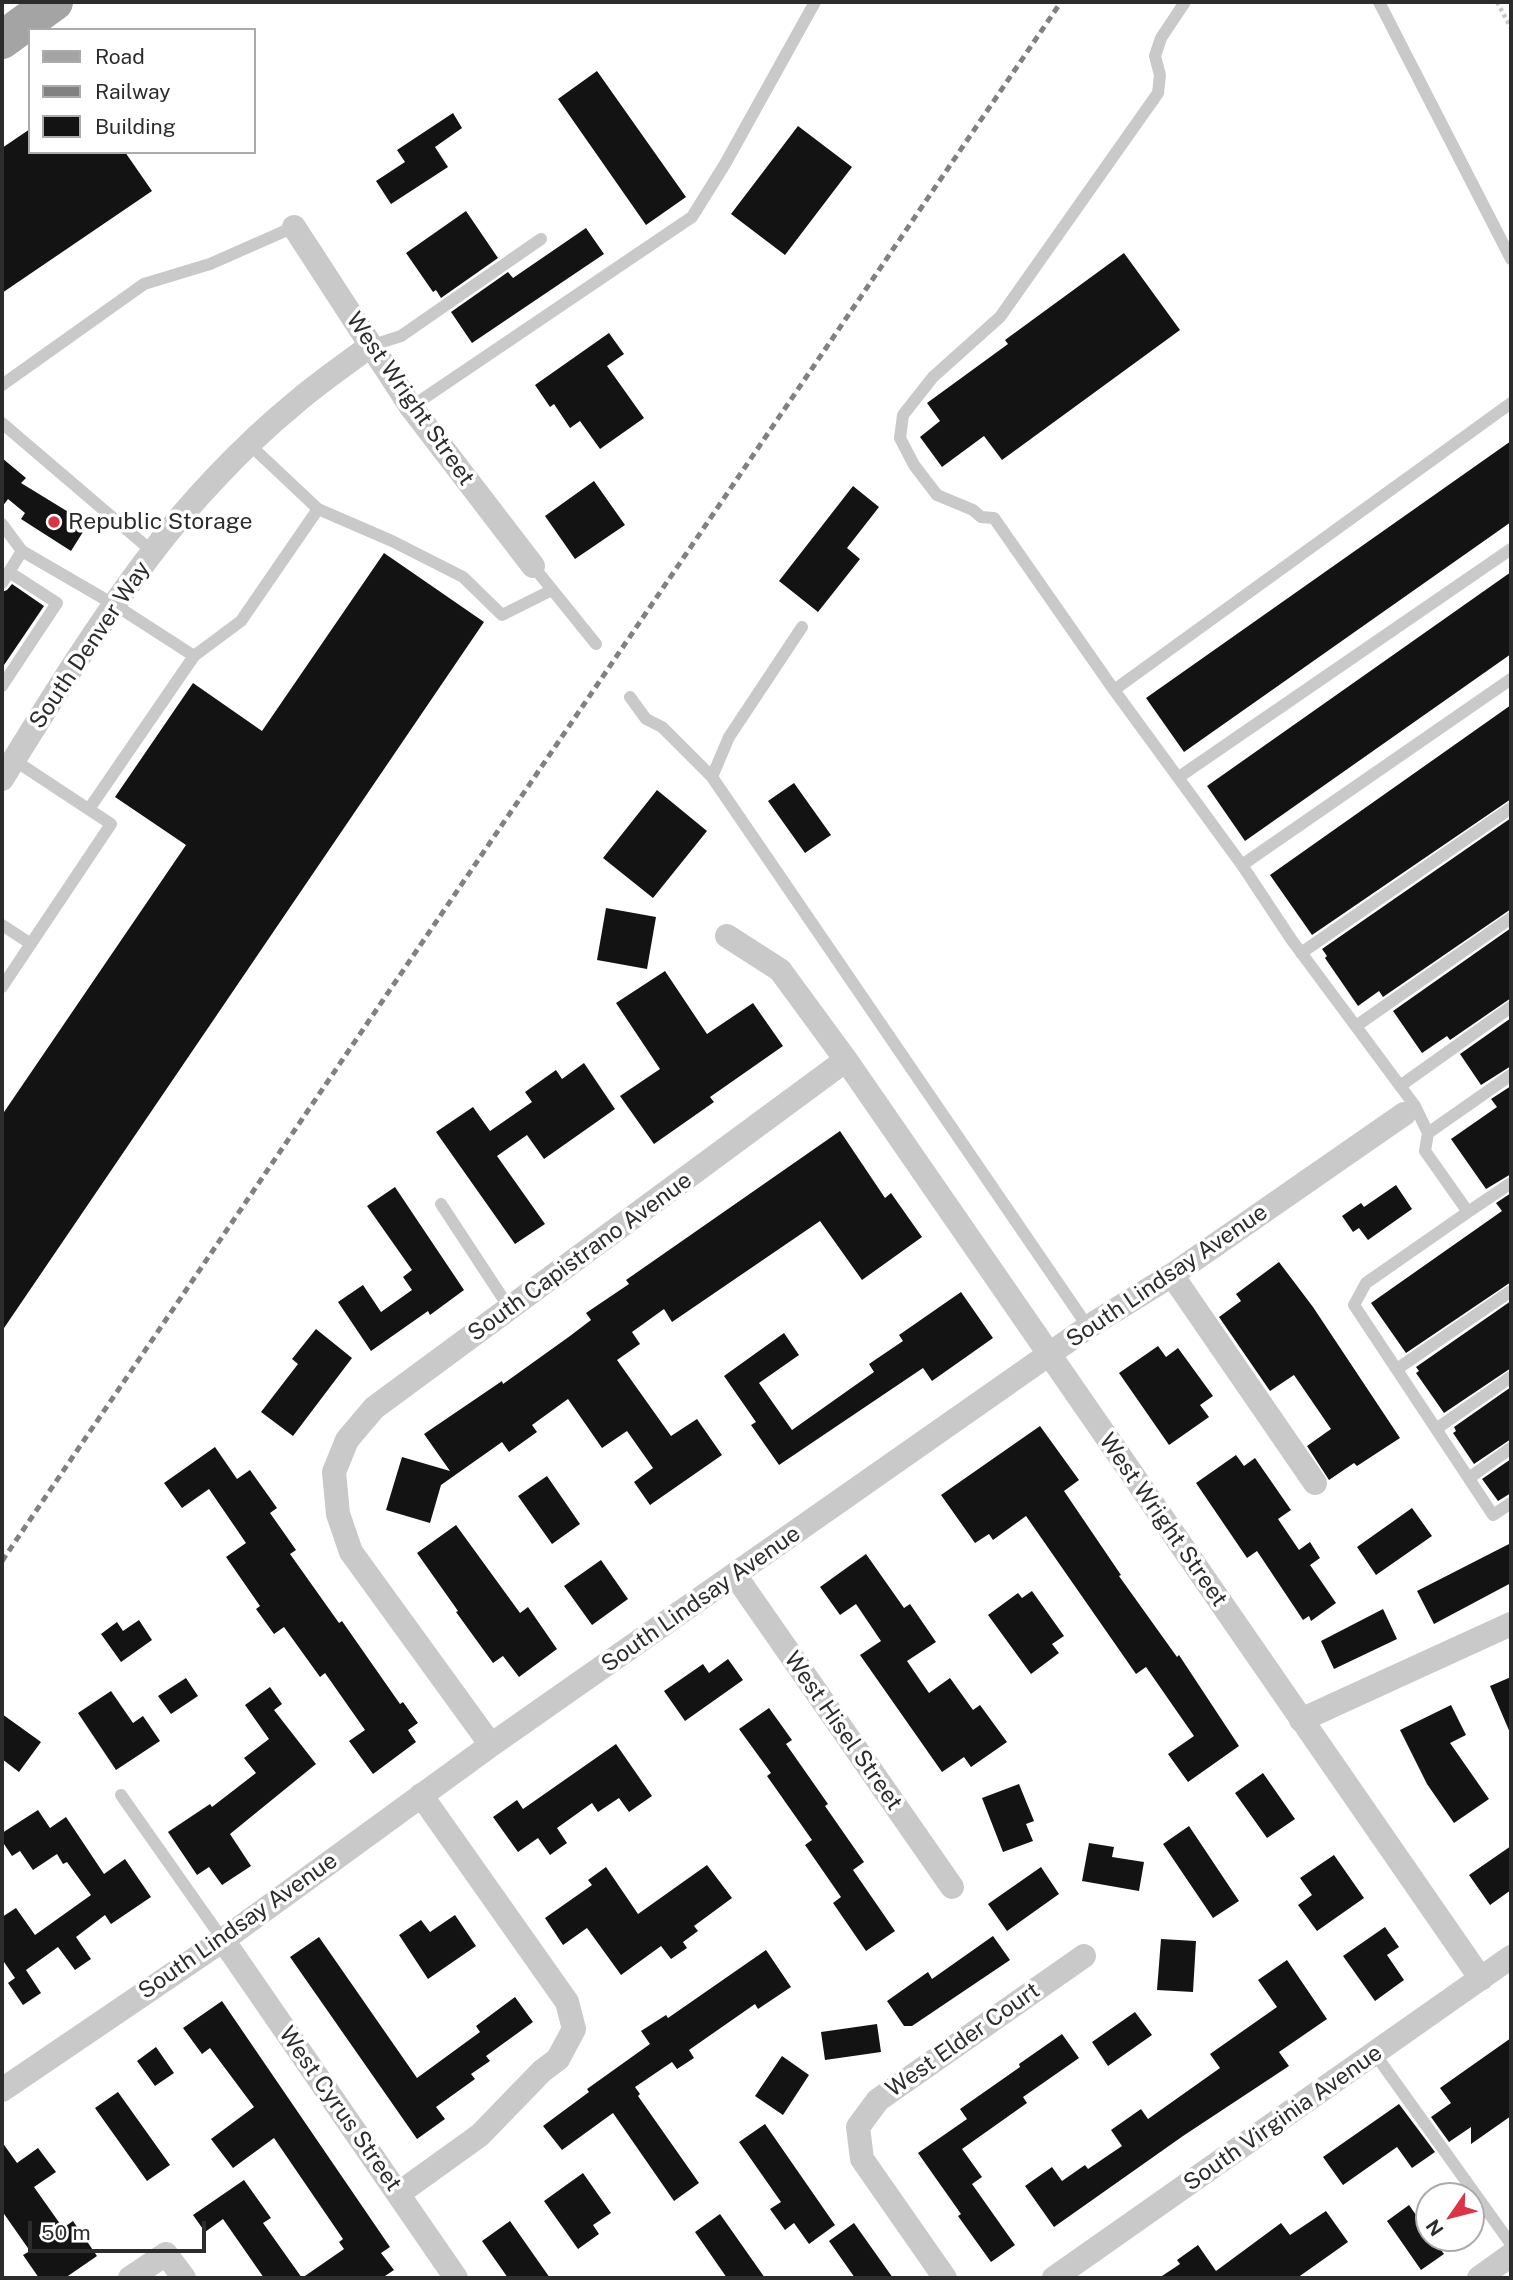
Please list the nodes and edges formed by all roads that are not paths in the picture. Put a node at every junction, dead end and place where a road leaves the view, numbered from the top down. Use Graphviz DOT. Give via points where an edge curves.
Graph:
graph roads {
  1 [pos="37,2"];
  2 [pos="54,2"];
  3 [pos="815,2"];
  4 [pos="1185,2"];
  5 [pos="1379,2"];
  6 [pos="2,20"];
  7 [pos="2,40"];
  8 [pos="294,227"];
  9 [pos="541,239"];
  10 [pos="1511,259"];
  11 [pos="370,346"];
  12 [pos="2,385"];
  13 [pos="1511,403"];
  14 [pos="411,407"];
  15 [pos="2,423"];
  16 [pos="250,445"];
  17 [pos="318,509"];
  18 [pos="2,524"];
  19 [pos="1511,549"];
  20 [pos="22,551"];
  21 [pos="153,552"];
  22 [pos="533,566"];
  23 [pos="9,572"];
  24 [pos="2,583"];
  25 [pos="552,590"];
  26 [pos="115,605"];
  27 [pos="802,627"];
  28 [pos="596,644"];
  29 [pos="194,656"];
  30 [pos="1511,679"];
  31 [pos="2,686"];
  32 [pos="1114,690"];
  33 [pos="630,697"];
  34 [pos="8,770"];
  35 [pos="712,777"];
  36 [pos="1179,777"];
  37 [pos="1511,808"];
  38 [pos="89,809"];
  39 [pos="1242,865"];
  40 [pos="1511,918"];
  41 [pos="2,925"];
  42 [pos="727,936"];
  43 [pos="31,944"];
  44 [pos="1301,953"];
  45 [pos="2,987"];
  46 [pos="1511,1007"];
  47 [pos="1356,1026"];
  48 [pos="846,1060"];
  49 [pos="1511,1075"];
  50 [pos="1400,1086"];
  51 [pos="1409,1110"];
  52 [pos="1428,1133"];
  53 [pos="1511,1183"];
  54 [pos="442,1204"];
  55 [pos="1468,1212"];
  56 [pos="1172,1276"];
  57 [pos="1511,1291"];
  58 [pos="510,1309"];
  59 [pos="1088,1327"];
  60 [pos="1049,1355"];
  61 [pos="1397,1369"];
  62 [pos="1511,1377"];
  63 [pos="1436,1429"];
  64 [pos="1511,1448"];
  65 [pos="1469,1478"];
  66 [pos="1315,1483"];
  67 [pos="1511,1503"];
  68 [pos="735,1575"];
  69 [pos="1511,1624"];
  70 [pos="1301,1720"];
  71 [pos="491,1745"];
  72 [pos="121,1796"];
  73 [pos="421,1796"];
  74 [pos="951,1887"];
  75 [pos="223,1940"];
  76 [pos="1084,1956"];
  77 [pos="1511,1957"];
  78 [pos="1481,1979"];
  79 [pos="1375,2054"];
  80 [pos="2,2090"];
  81 [pos="398,2194"];
  82 [pos="1511,2244"];
  83 [pos="1511,2255"];
  84 [pos="130,2278"];
  85 [pos="184,2278"];
  86 [pos="456,2278"];
  87 [pos="945,2278"];
  88 [pos="1054,2278"];
  89 [pos="1479,2278"];
  1 -- 6 [label="main road"];
  2 -- 7 [label="main road"];
  3 -- 14 [label="lane" via="692,217"];
  4 -- 32 [label="lane" via="1155,56 1158,93 1000,317 933,377 904,415 900,438 914,466 937,495 981,517 994,518"];
  5 -- 10 [label="lane"];
  8 -- 11 [label="street, West Wright Street"];
  8 -- 12 [label="lane" via="210,264 144,284"];
  9 -- 11 [label="lane" via="401,337"];
  11 -- 14 [label="street, West Wright Street"];
  11 -- 16 [label="street, South Denver Way" via="293,404"];
  13 -- 32 [label="lane"];
  14 -- 22 [label="street, West Wright Street"];
  15 -- 21 [label="lane"];
  16 -- 17 [label="lane"];
  16 -- 21 [label="street, South Denver Way"];
  17 -- 25 [label="lane" via="463,577 502,615"];
  17 -- 29 [label="lane" via="241,621"];
  18 -- 20 [label="lane"];
  19 -- 36 [label="lane"];
  20 -- 23 [label="lane"];
  20 -- 26 [label="lane"];
  21 -- 26 [label="street, South Denver Way"];
  22 -- 25 [label="lane"];
  23 -- 24 [label="lane"];
  23 -- 31 [label="lane" via="57,603"];
  25 -- 28 [label="lane"];
  26 -- 29 [label="lane"];
  26 -- 34 [label="street, South Denver Way"];
  27 -- 35 [label="lane" via="729,737"];
  29 -- 38 [label="lane"];
  30 -- 39 [label="lane"];
  32 -- 36 [label="lane"];
  33 -- 35 [label="lane" via="646,719 662,727"];
  34 -- 38 [label="lane"];
  35 -- 59 [label="lane"];
  36 -- 39 [label="lane"];
  37 -- 44 [label="lane"];
  38 -- 43 [label="lane" via="111,824"];
  39 -- 44 [label="lane"];
  40 -- 47 [label="lane"];
  41 -- 43 [label="lane"];
  42 -- 48 [label="street, West Wright Street" via="780,970"];
  43 -- 45 [label="lane"];
  44 -- 47 [label="lane"];
  46 -- 50 [label="lane"];
  47 -- 50 [label="lane"];
  48 -- 58 [label="street, South Capistrano Avenue"];
  48 -- 60 [label="street, West Wright Street"];
  49 -- 52 [label="lane"];
  50 -- 51 [label="lane"];
  51 -- 52 [label="lane"];
  51 -- 56 [label="street, South Lindsay Avenue"];
  52 -- 55 [label="lane" via="1425,1151"];
  53 -- 55 [label="lane"];
  54 -- 58 [label="lane"];
  55 -- 61 [label="lane" via="1366,1283 1354,1305"];
  56 -- 59 [label="street, South Lindsay Avenue"];
  56 -- 66 [label="street"];
  57 -- 61 [label="lane"];
  58 -- 71 [label="street, South Capistrano Avenue" via="374,1408 347,1440 334,1472 338,1514 351,1552"];
  59 -- 60 [label="street, South Lindsay Avenue"];
  60 -- 68 [label="street, South Lindsay Avenue"];
  60 -- 70 [label="street, West Wright Street"];
  61 -- 63 [label="lane"];
  62 -- 63 [label="lane"];
  63 -- 65 [label="lane"];
  64 -- 65 [label="lane"];
  65 -- 67 [label="lane" via="1493,1515"];
  68 -- 71 [label="street, South Lindsay Avenue"];
  68 -- 74 [label="street, West Hisel Street"];
  69 -- 70 [label="street"];
  70 -- 78 [label="street, West Wright Street"];
  71 -- 73 [label="street, South Lindsay Avenue"];
  72 -- 75 [label="lane"];
  73 -- 75 [label="street, South Lindsay Avenue"];
  73 -- 81 [label="street" via="567,2002 574,2029 558,2059 480,2135"];
  75 -- 80 [label="street, South Lindsay Avenue"];
  75 -- 81 [label="street, West Cyrus Street"];
  76 -- 87 [label="street, West Elder Court" via="878,2100 858,2127 862,2159"];
  77 -- 78 [label="street, South Virginia Avenue"];
  78 -- 79 [label="street, South Virginia Avenue"];
  79 -- 82 [label="lane"];
  79 -- 88 [label="street, South Virginia Avenue"];
  81 -- 86 [label="street, West Cyrus Street"];
  83 -- 89 [label="street"];
  84 -- 85 [label="street" via="166,2254"];
}
